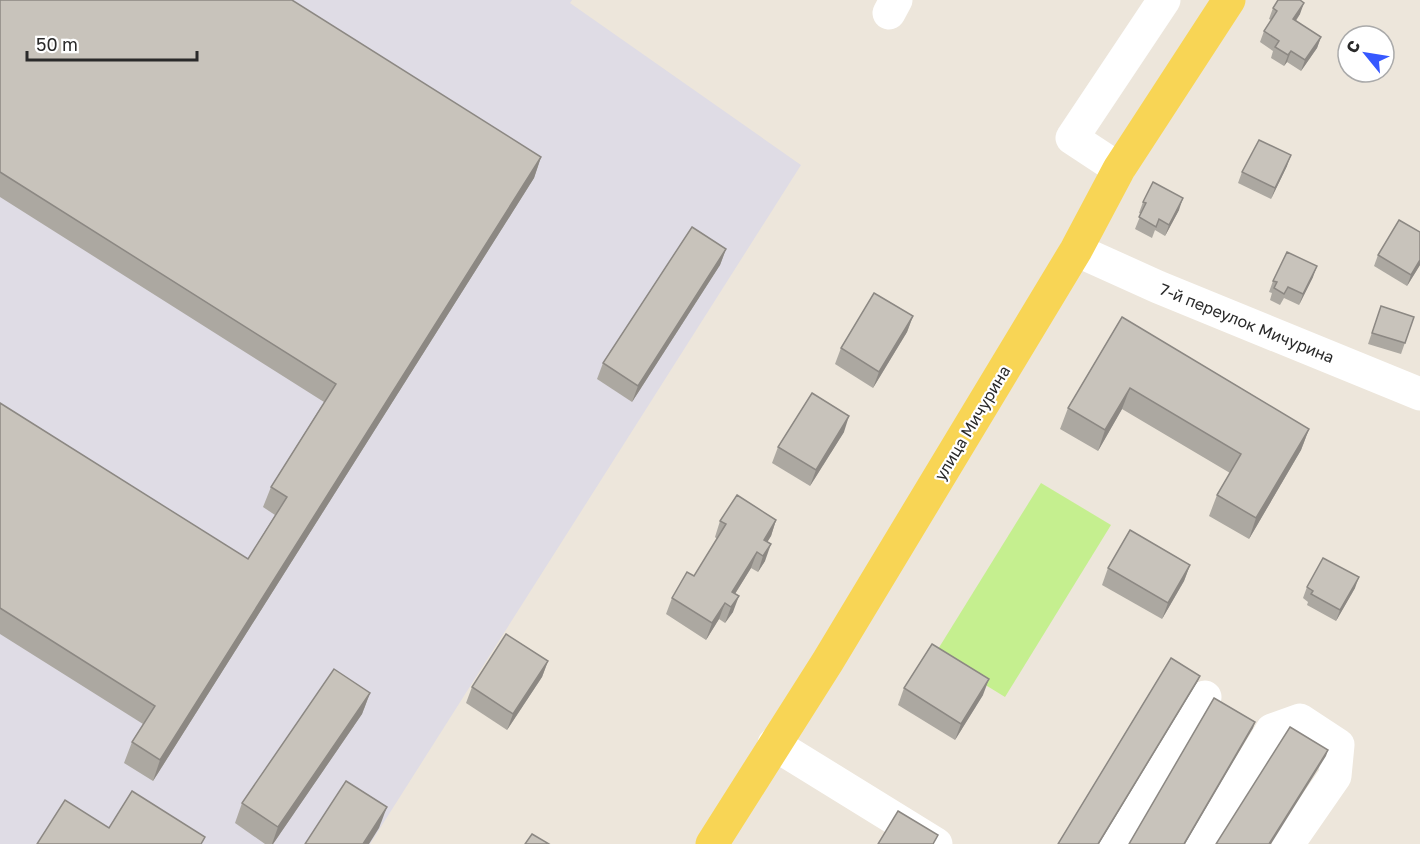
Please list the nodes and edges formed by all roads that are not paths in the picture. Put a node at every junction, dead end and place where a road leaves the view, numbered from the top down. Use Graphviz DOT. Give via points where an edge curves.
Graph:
graph roads {
  1 [pos="1164,0"];
  2 [pos="1229,0"];
  3 [pos="1119,169"];
  4 [pos="1076,250"];
  5 [pos="1420,394"];
  6 [pos="1205,697"];
  7 [pos="774,744"];
  8 [pos="712,844"];
  9 [pos="936,844"];
  10 [pos="1116,844"];
  11 [pos="1202,844"];
  12 [pos="1288,844"];
  1 -- 3 [label="street" via="1072,138"];
  2 -- 3 [label="main road, улица Мичурина"];
  3 -- 4 [label="main road, улица Мичурина"];
  4 -- 5 [label="street, 7-й переулок Мичурина"];
  4 -- 7 [label="main road, улица Мичурина"];
  6 -- 10 [label="street"];
  7 -- 8 [label="main road, улица Мичурина"];
  7 -- 9 [label="street"];
  11 -- 12 [label="street" via="1272,730 1300,720 1338,745 1335,776"];
}
